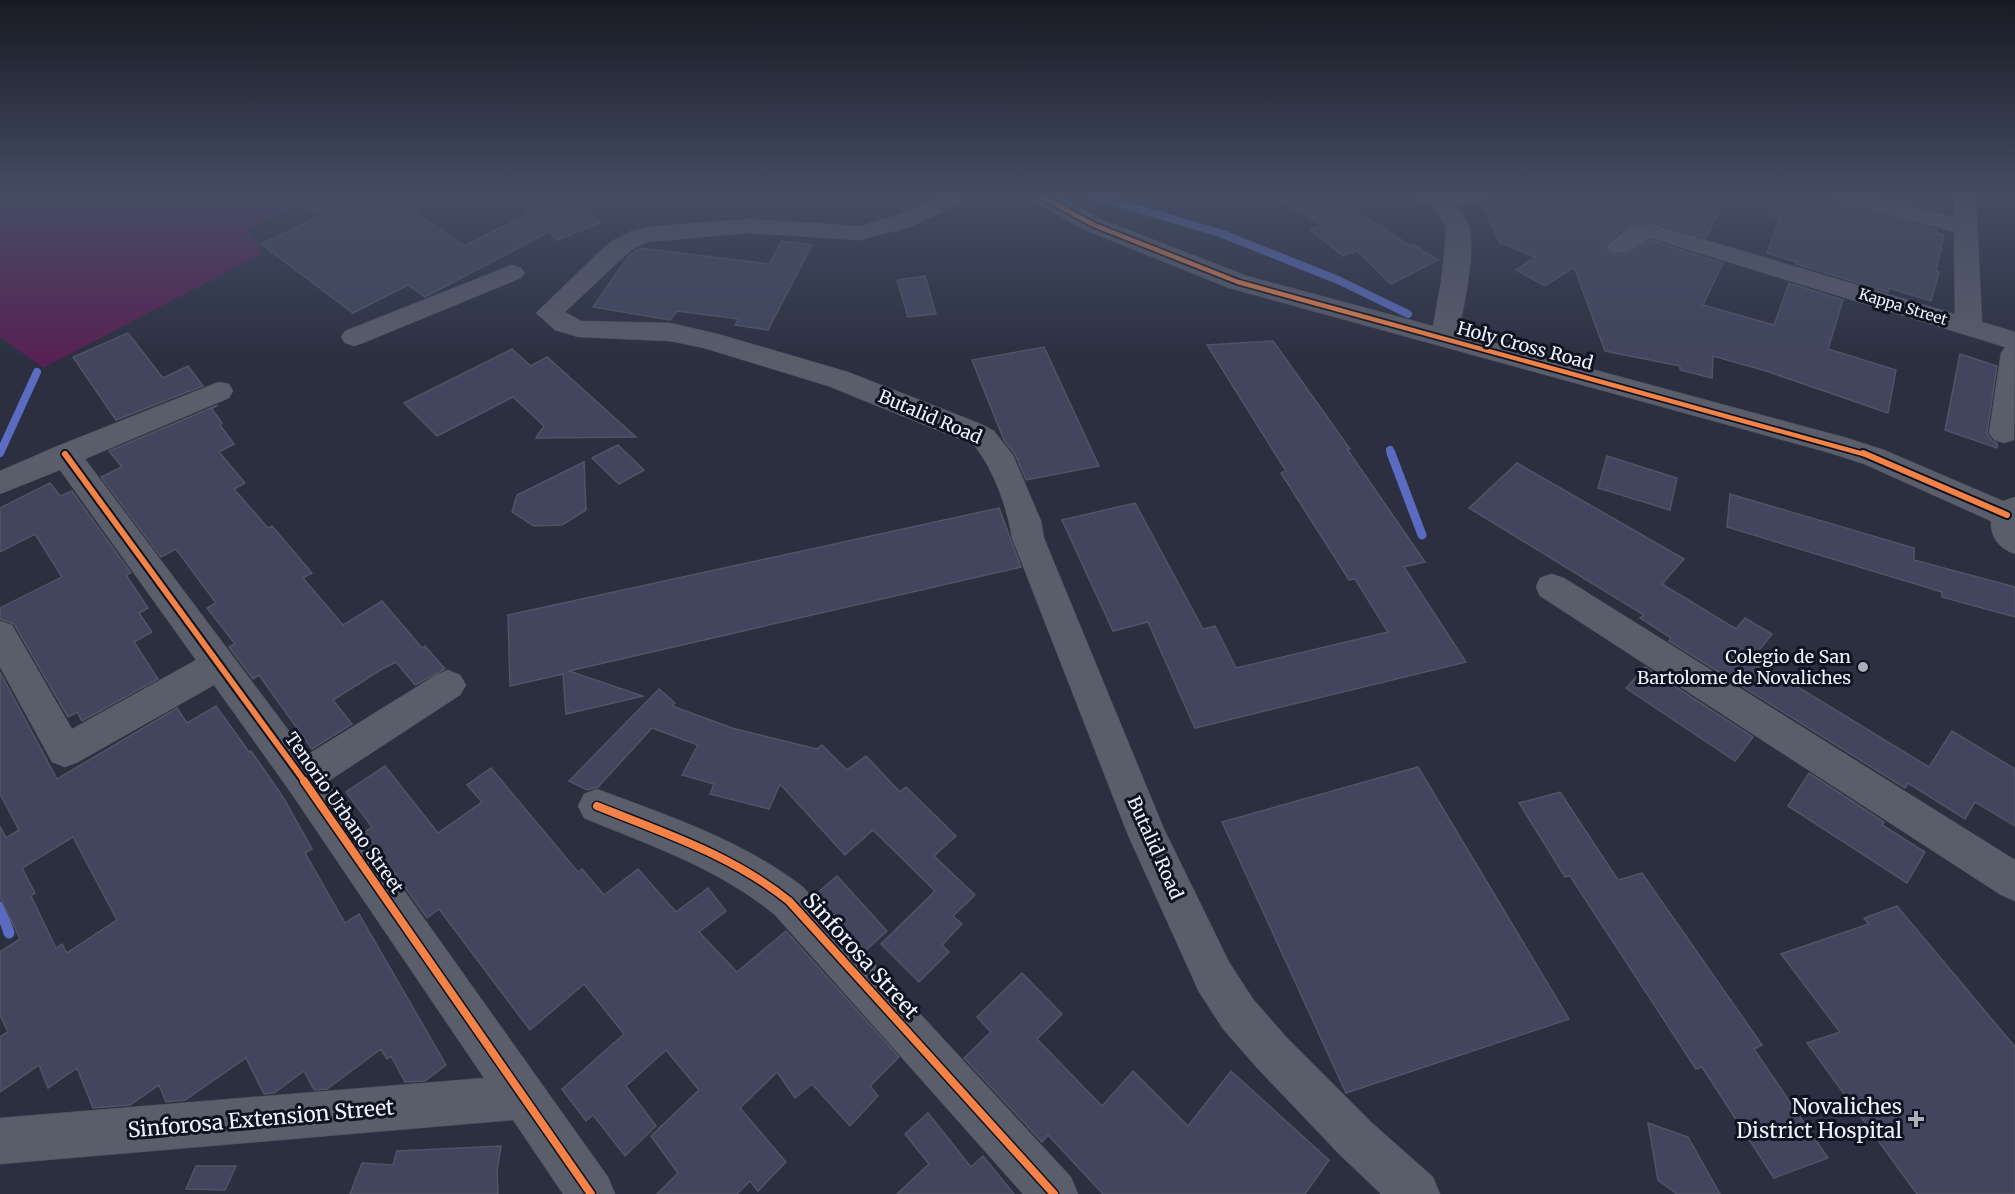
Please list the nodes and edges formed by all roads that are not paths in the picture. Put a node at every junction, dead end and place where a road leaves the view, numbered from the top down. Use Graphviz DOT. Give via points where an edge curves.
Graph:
graph roads {
  1 [pos="615,251"];
  2 [pos="1159,251"];
  3 [pos="1457,251"];
  4 [pos="1717,251"];
  5 [pos="1967,251"];
  6 [pos="512,273"];
  7 [pos="1969,327"];
  8 [pos="354,337"];
  9 [pos="1443,339"];
  10 [pos="2015,341"];
  11 [pos="2015,353"];
  12 [pos="219,391"];
  13 [pos="2004,433"];
  14 [pos="64,454"];
  15 [pos="0,483"];
  16 [pos="2012,522"];
  17 [pos="1552,587"];
  18 [pos="0,635"];
  19 [pos="220,664"];
  20 [pos="448,685"];
  21 [pos="302,778"];
  22 [pos="597,806"];
  23 [pos="2015,882"];
  24 [pos="523,1097"];
  25 [pos="0,1141"];
  26 [pos="591,1194"];
  27 [pos="1054,1194"];
  28 [pos="1416,1194"];
  1 -- 28 [label="street, Butalid Road" via="549,313 578,329 670,332 733,347 897,401 971,431 992,446 1147,835 1214,977 1238,1014 1272,1053"];
  2 -- 9 [label="street, Holy Cross Road" via="1238,282"];
  3 -- 9 [label="street"];
  4 -- 7 [label="street, Kappa Street"];
  5 -- 7 [label="street"];
  6 -- 8 [label="street"];
  7 -- 10 [label="street, Kappa Street"];
  9 -- 16 [label="street, Holy Cross Road" via="1837,445 1883,461"];
  11 -- 13 [label="street"];
  12 -- 14 [label="street"];
  14 -- 15 [label="street"];
  14 -- 19 [label="street, Tenorio Urbano Street"];
  17 -- 23 [label="street"];
  18 -- 19 [label="street" via="65,751"];
  19 -- 21 [label="street, Tenorio Urbano Street"];
  20 -- 21 [label="street"];
  21 -- 24 [label="street, Tenorio Urbano Street"];
  22 -- 27 [label="street, Sinforosa Street" via="744,867 769,883"];
  24 -- 25 [label="street, Sinforosa Extension Street"];
  24 -- 26 [label="street, Tenorio Urbano Street"];
}
